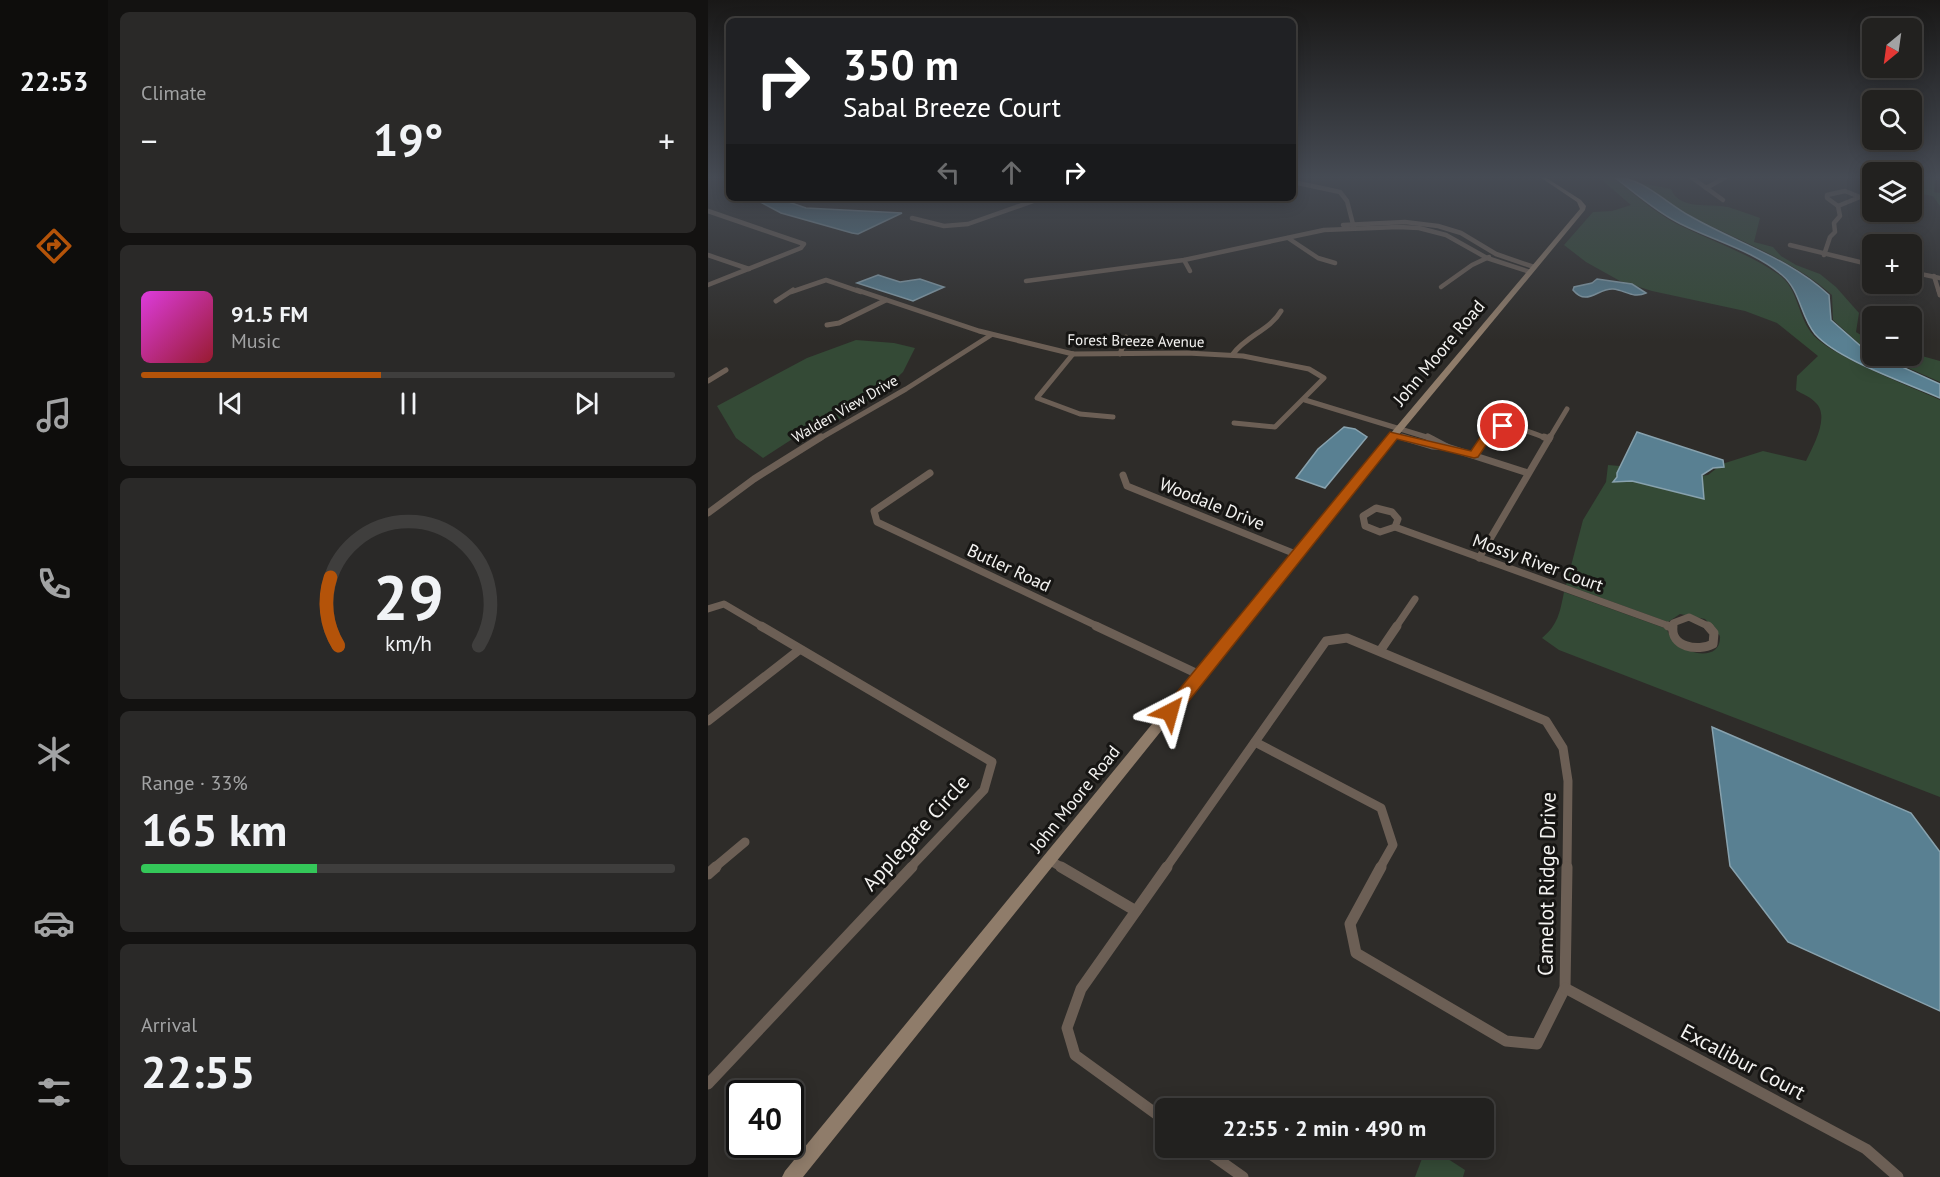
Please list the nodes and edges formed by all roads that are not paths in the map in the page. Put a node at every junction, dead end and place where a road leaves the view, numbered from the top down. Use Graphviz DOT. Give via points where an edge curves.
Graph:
graph roads {
  1 [pos="768,232"];
  2 [pos="1315,232"];
  3 [pos="1435,232"];
  4 [pos="1457,232"];
  5 [pos="1563,232"];
  6 [pos="1835,232"];
  7 [pos="1288,238"];
  8 [pos="1790,245"];
  9 [pos="1496,254"];
  10 [pos="708,255"];
  11 [pos="1824,255"];
  12 [pos="1487,258"];
  13 [pos="1184,260"];
  14 [pos="1335,263"];
  15 [pos="1862,263"];
  16 [pos="749,270"];
  17 [pos="1532,270"];
  18 [pos="1190,271"];
  19 [pos="1922,274"];
  20 [pos="1937,277"];
  21 [pos="1026,281"];
  22 [pos="708,285"];
  23 [pos="1440,287"];
  24 [pos="1940,296"];
  25 [pos="886,300"];
  26 [pos="776,301"];
  27 [pos="1281,311"];
  28 [pos="827,325"];
  29 [pos="991,335"];
  30 [pos="1126,337"];
  31 [pos="1073,354"];
  32 [pos="1120,354"];
  33 [pos="1233,354"];
  34 [pos="726,370"];
  35 [pos="708,381"];
  36 [pos="1305,400"];
  37 [pos="1566,409"];
  38 [pos="1113,417"];
  39 [pos="1234,423"];
  40 [pos="1397,432"];
  41 [pos="1549,439"];
  42 [pos="1474,455"];
  43 [pos="930,472"];
  44 [pos="1528,473"];
  45 [pos="1123,475"];
  46 [pos="708,500"];
  47 [pos="711,511"];
  48 [pos="1395,527"];
  49 [pos="1298,555"];
  50 [pos="1479,558"];
  51 [pos="1415,599"];
  52 [pos="708,609"];
  53 [pos="1672,627"];
  54 [pos="799,651"];
  55 [pos="1380,651"];
  56 [pos="1200,675"];
  57 [pos="708,721"];
  58 [pos="1255,742"];
  59 [pos="745,842"];
  60 [pos="1049,860"];
  61 [pos="708,874"];
  62 [pos="1136,911"];
  63 [pos="1565,988"];
  64 [pos="708,1084"];
  65 [pos="1155,1113"];
  66 [pos="1216,1158"];
  67 [pos="791,1177"];
  68 [pos="1243,1177"];
  69 [pos="1898,1177"];
  1 -- 16 [label="street" via="804,244"];
  2 -- 7 [label="street"];
  3 -- 12 [label="street"];
  4 -- 9 [label="street"];
  5 -- 17 [label="street, John Moore Road"];
  6 -- 11 [label="street"];
  7 -- 13 [label="street"];
  7 -- 14 [label="street" via="1318,258"];
  8 -- 11 [label="street"];
  9 -- 12 [label="street"];
  9 -- 17 [label="street"];
  10 -- 16 [label="street"];
  11 -- 15 [label="street"];
  12 -- 17 [label="street"];
  12 -- 23 [label="street"];
  13 -- 18 [label="street"];
  13 -- 21 [label="street"];
  16 -- 22 [label="street"];
  17 -- 40 [label="street, John Moore Road"];
  19 -- 20 [label="street"];
  20 -- 24 [label="street"];
  25 -- 26 [label="street, Forest Breeze Avenue" via="826,280 799,287"];
  25 -- 28 [label="street"];
  25 -- 29 [label="street, Forest Breeze Avenue"];
  27 -- 33 [label="street" via="1275,321"];
  29 -- 31 [label="street, Forest Breeze Avenue"];
  29 -- 47 [label="street, Walden View Drive" via="754,479"];
  30 -- 32 [label="street"];
  31 -- 32 [label="street, Forest Breeze Avenue"];
  31 -- 38 [label="street" via="1037,398 1080,414"];
  32 -- 33 [label="street, Forest Breeze Avenue"];
  33 -- 36 [label="street, Forest Breeze Avenue" via="1279,361 1322,375 1322,382"];
  34 -- 35 [label="street"];
  36 -- 39 [label="street, Forest Breeze Avenue" via="1275,427"];
  36 -- 40 [label="street"];
  37 -- 41 [label="street"];
  40 -- 42 [label="street"];
  40 -- 49 [label="street, John Moore Road"];
  41 -- 42 [label="street" via="1497,426"];
  41 -- 44 [label="street"];
  42 -- 44 [label="street"];
  43 -- 56 [label="street, Butler Road" via="874,511 877,522"];
  44 -- 50 [label="street"];
  45 -- 49 [label="street, Woodale Drive" via="1127,486"];
  46 -- 47 [label="street, Walden View Drive"];
  48 -- 48 [label="street" via="1375,531 1365,526 1363,516 1376,508 1388,510 1398,519"];
  48 -- 50 [label="street, Mossy River Court"];
  49 -- 56 [label="street, John Moore Road"];
  50 -- 53 [label="street, Mossy River Court"];
  51 -- 55 [label="street"];
  52 -- 54 [label="street, Applegate Circle" via="724,604"];
  53 -- 53 [label="street" via="1675,638 1688,646 1709,648 1715,640 1712,630 1695,619 1682,618"];
  54 -- 57 [label="street"];
  54 -- 64 [label="street, Applegate Circle" via="992,762 984,790"];
  55 -- 58 [label="street, Camelot Ridge Drive" via="1347,639 1326,641"];
  55 -- 63 [label="street, Camelot Ridge Drive" via="1546,721 1563,748 1568,781"];
  56 -- 60 [label="street, John Moore Road"];
  58 -- 62 [label="street, Camelot Ridge Drive"];
  58 -- 63 [label="street, Camelot Ridge Drive" via="1381,808 1393,845 1350,924 1356,953 1506,1041 1537,1044"];
  59 -- 61 [label="street"];
  60 -- 62 [label="street"];
  60 -- 67 [label="street, John Moore Road"];
  62 -- 65 [label="street, Camelot Ridge Drive" via="1081,989 1067,1028 1075,1055"];
  63 -- 69 [label="street, Excalibur Court" via="1866,1149"];
  66 -- 68 [label="street"];
}
